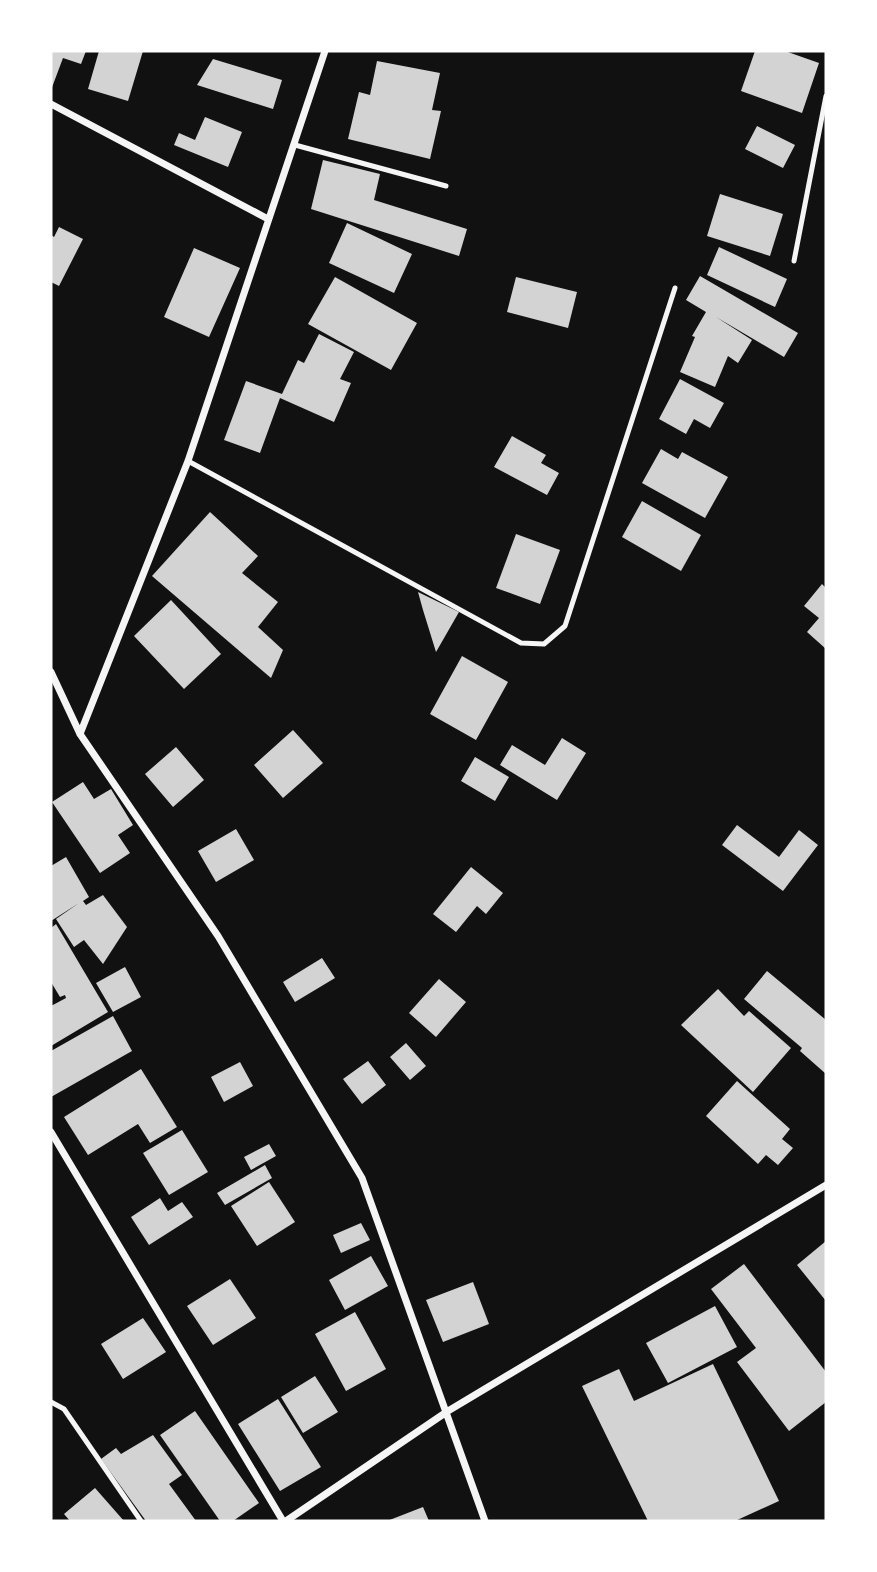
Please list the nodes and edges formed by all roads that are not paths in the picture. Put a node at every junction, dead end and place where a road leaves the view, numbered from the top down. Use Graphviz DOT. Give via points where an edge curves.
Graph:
graph roads {
  1 [pos="326,51"];
  2 [pos="826,96"];
  3 [pos="51,104"];
  4 [pos="295,145"];
  5 [pos="446,186"];
  6 [pos="268,219"];
  7 [pos="794,261"];
  8 [pos="675,288"];
  9 [pos="188,461"];
  10 [pos="51,672"];
  11 [pos="80,734"];
  12 [pos="51,1132"];
  13 [pos="826,1185"];
  14 [pos="51,1402"];
  15 [pos="448,1411"];
  16 [pos="141,1521"];
  17 [pos="284,1521"];
  18 [pos="485,1521"];
  1 -- 4 [label="street"];
  2 -- 7 [label="lane"];
  3 -- 6 [label="street"];
  4 -- 5 [label="lane"];
  4 -- 6 [label="street"];
  6 -- 9 [label="street"];
  8 -- 9 [label="lane" via="565,626 544,644 521,643"];
  9 -- 11 [label="street"];
  10 -- 11 [label="street"];
  11 -- 15 [label="street" via="218,936 362,1178"];
  12 -- 17 [label="street"];
  13 -- 15 [label="street"];
  14 -- 16 [label="lane" via="64,1409"];
  15 -- 17 [label="street"];
  15 -- 18 [label="street"];
}
